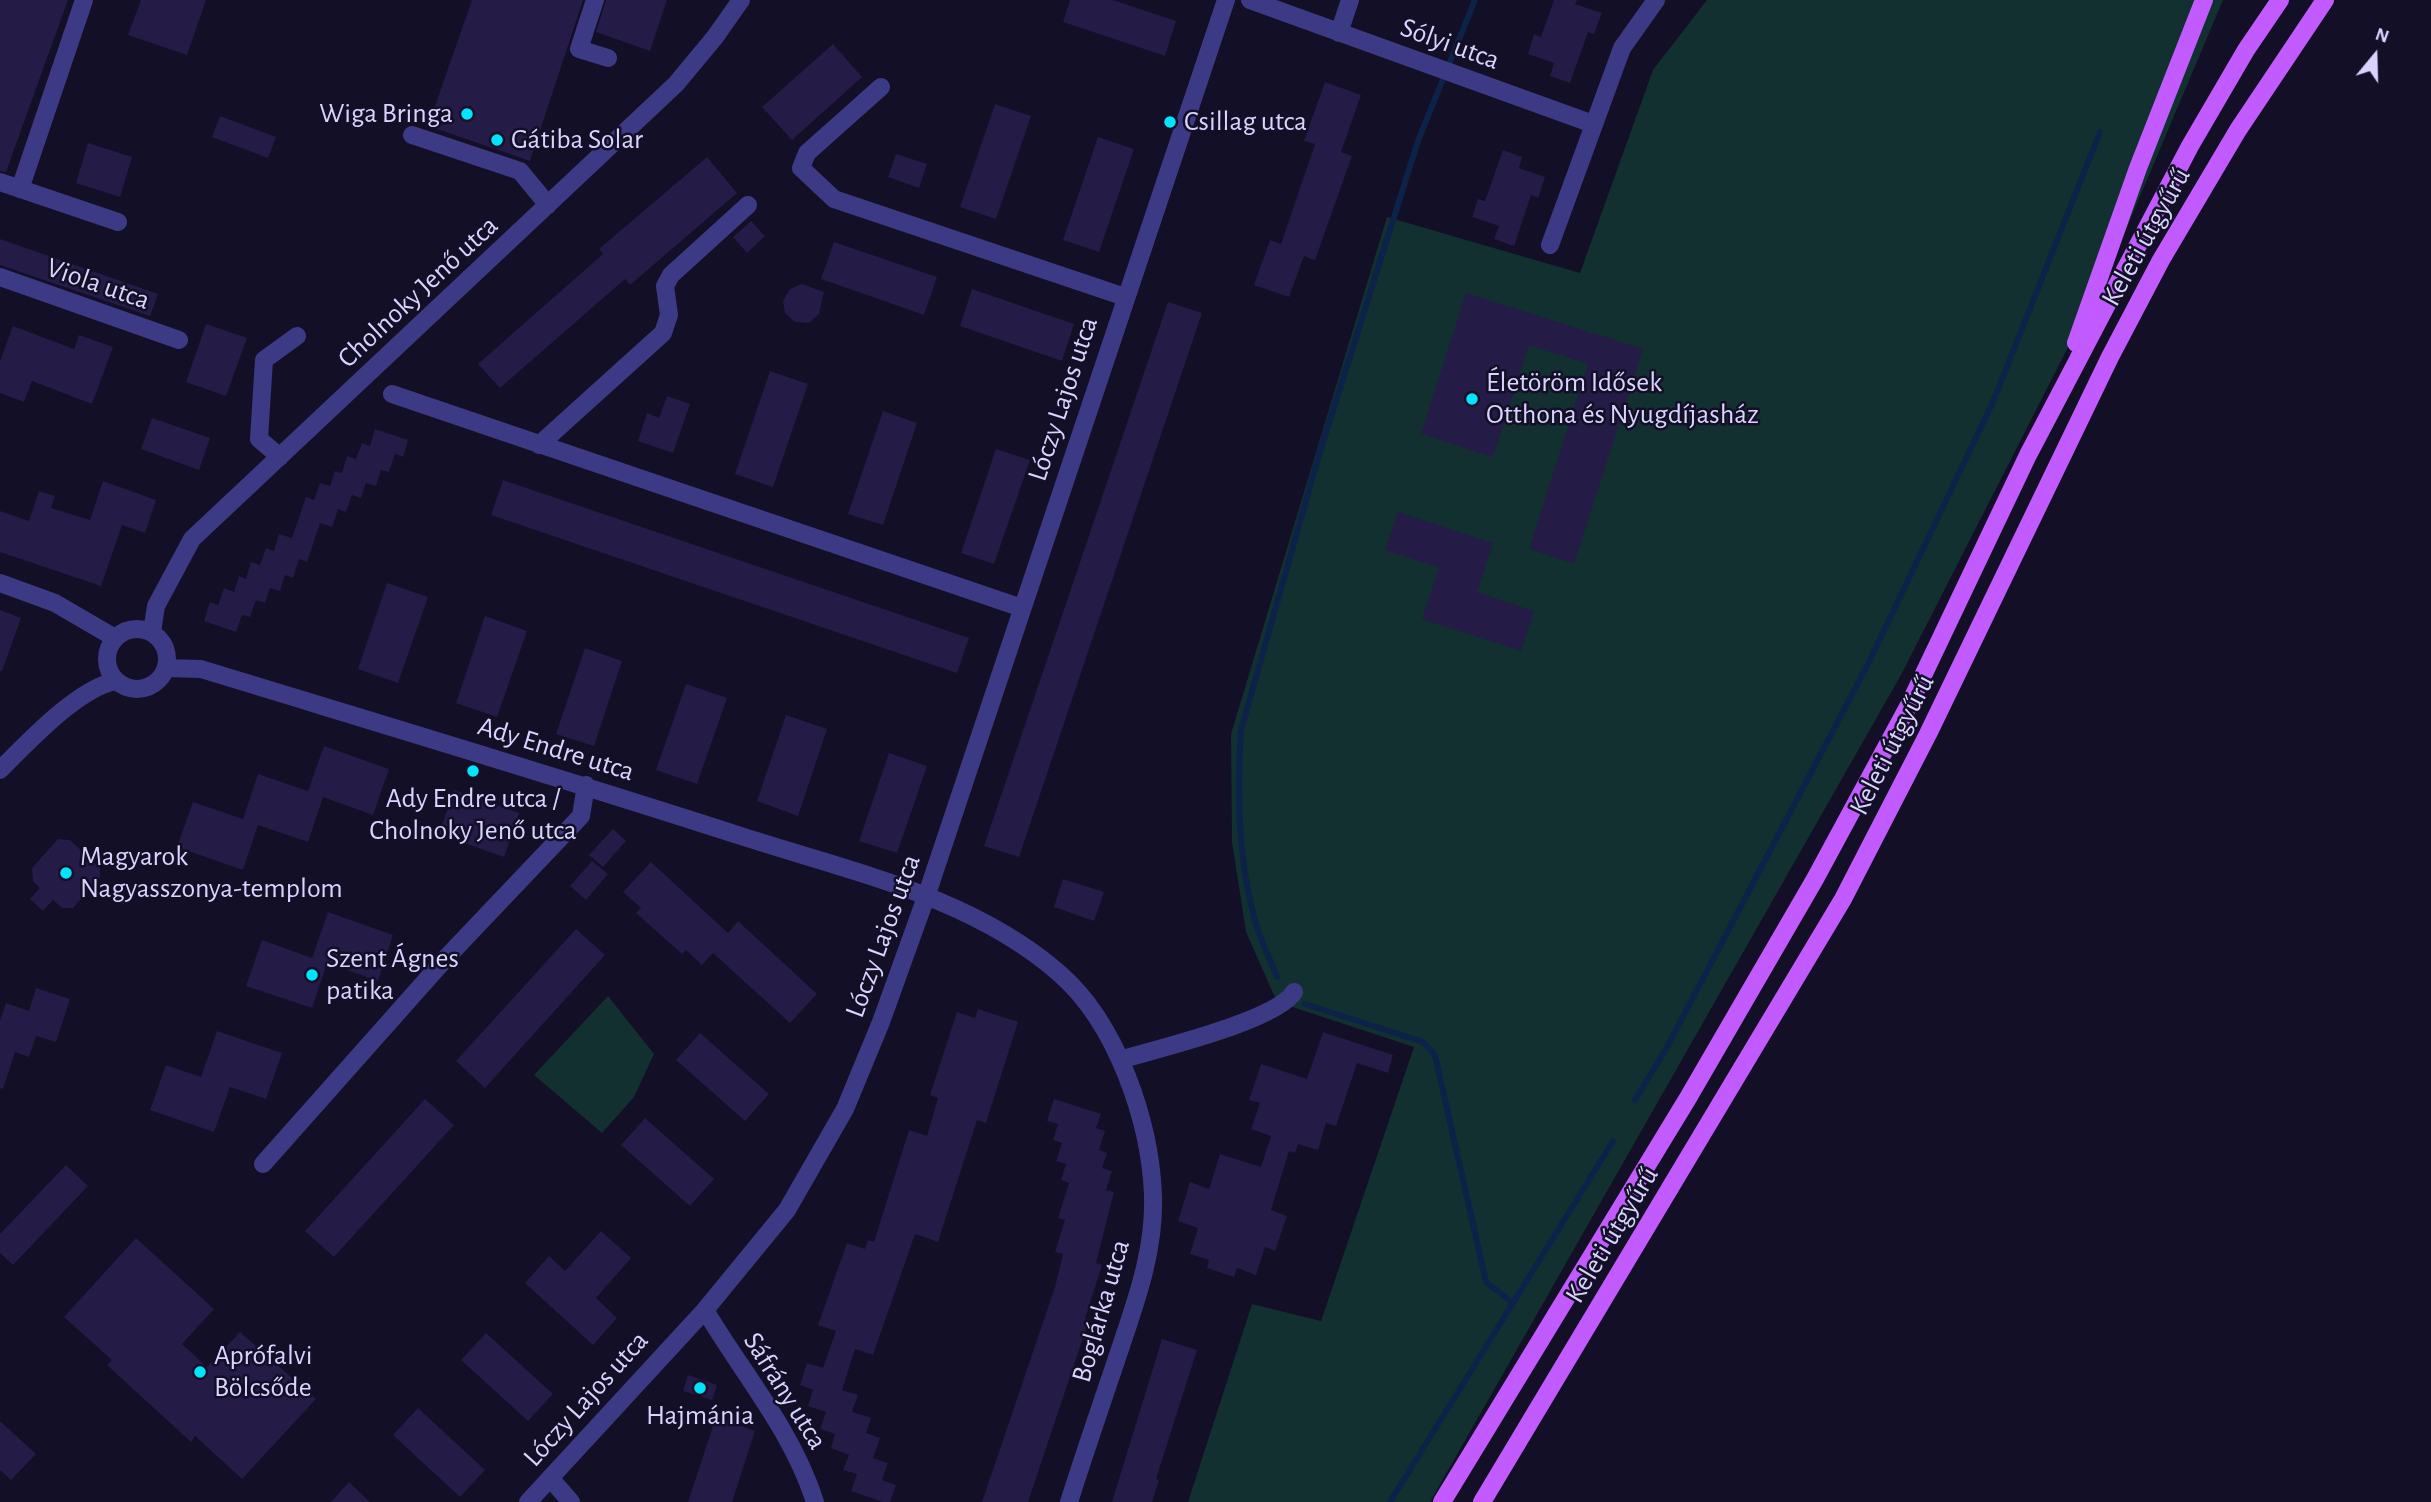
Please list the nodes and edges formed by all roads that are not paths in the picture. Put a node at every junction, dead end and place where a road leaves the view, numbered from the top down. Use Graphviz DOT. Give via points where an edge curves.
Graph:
graph roads {
  1 [pos="84,0"];
  2 [pos="595,0"];
  3 [pos="741,0"];
  4 [pos="1226,0"];
  5 [pos="1250,0"];
  6 [pos="1350,0"];
  7 [pos="1656,0"];
  8 [pos="2204,0"];
  9 [pos="2280,0"];
  10 [pos="2325,0"];
  11 [pos="1339,33"];
  12 [pos="608,58"];
  13 [pos="881,87"];
  14 [pos="1592,124"];
  15 [pos="412,135"];
  16 [pos="0,182"];
  17 [pos="20,189"];
  18 [pos="548,205"];
  19 [pos="748,205"];
  20 [pos="118,222"];
  21 [pos="1550,245"];
  22 [pos="0,277"];
  23 [pos="1125,298"];
  24 [pos="297,336"];
  25 [pos="179,340"];
  26 [pos="392,394"];
  27 [pos="2055,403"];
  28 [pos="539,444"];
  29 [pos="280,457"];
  30 [pos="0,583"];
  31 [pos="1022,608"];
  32 [pos="152,632"];
  33 [pos="115,638"];
  34 [pos="166,668"];
  35 [pos="116,681"];
  36 [pos="0,770"];
  37 [pos="586,785"];
  38 [pos="926,897"];
  39 [pos="1294,992"];
  40 [pos="1120,1060"];
  41 [pos="263,1164"];
  42 [pos="705,1310"];
  43 [pos="550,1478"];
  44 [pos="528,1502"];
  45 [pos="570,1502"];
  46 [pos="815,1502"];
  47 [pos="1069,1502"];
  48 [pos="1442,1502"];
  49 [pos="1482,1502"];
  1 -- 17 [label="street"];
  2 -- 12 [label="street" via="579,48"];
  3 -- 18 [label="street, Cholnoky Jenő utca" via="676,84"];
  4 -- 23 [label="street, Lóczy Lajos utca"];
  5 -- 11 [label="street, Sólyi utca"];
  6 -- 11 [label="street"];
  7 -- 14 [label="street" via="1622,48"];
  8 -- 27 [label="main road" via="2138,168"];
  9 -- 27 [label="main road, Keleti útgyűrű" via="2190,146"];
  10 -- 49 [label="main road, Keleti útgyűrű" via="2244,120 2161,260 1843,899"];
  11 -- 14 [label="street, Sólyi utca"];
  13 -- 23 [label="street, Lóczy Lajos utca" via="807,153 801,169 834,199"];
  14 -- 21 [label="street"];
  15 -- 18 [label="street" via="520,171"];
  16 -- 17 [label="street"];
  17 -- 20 [label="street"];
  18 -- 29 [label="street, Cholnoky Jenő utca"];
  19 -- 28 [label="street" via="671,275 665,286 669,315 663,333"];
  22 -- 25 [label="street, Viola utca"];
  23 -- 31 [label="street, Lóczy Lajos utca"];
  24 -- 29 [label="street" via="264,360 259,439"];
  26 -- 28 [label="street, Cholnoky Jenő utca"];
  27 -- 48 [label="main road, Keleti útgyűrű" via="1909,705 1815,879 1688,1098"];
  28 -- 31 [label="street, Cholnoky Jenő utca"];
  29 -- 32 [label="street, Cholnoky Jenő utca" via="192,539 156,606"];
  30 -- 33 [label="street" via="55,603"];
  31 -- 38 [label="street, Lóczy Lajos utca"];
  32 -- 33 [label="street" via="136,628"];
  32 -- 34 [label="street" via="166,648"];
  33 -- 35 [label="street" via="107,655"];
  34 -- 35 [label="street" via="145,688 134,690"];
  34 -- 37 [label="street, Ady Endre utca" via="201,669"];
  35 -- 36 [label="street" via="103,683 49,721"];
  37 -- 38 [label="street, Ady Endre utca"];
  37 -- 41 [label="street" via="581,816 446,958"];
  38 -- 40 [label="street, Boglárka utca" via="999,931 1064,977"];
  38 -- 42 [label="street, Lóczy Lajos utca" via="845,1109 787,1210"];
  39 -- 40 [label="street" via="1287,1002 1252,1019"];
  40 -- 47 [label="street, Boglárka utca" via="1146,1146 1153,1190 1151,1239 1143,1281"];
  42 -- 43 [label="street, Lóczy Lajos utca"];
  42 -- 46 [label="street, Sáfrány utca" via="762,1393"];
  43 -- 44 [label="street, Lóczy Lajos utca"];
  43 -- 45 [label="street"];
}
